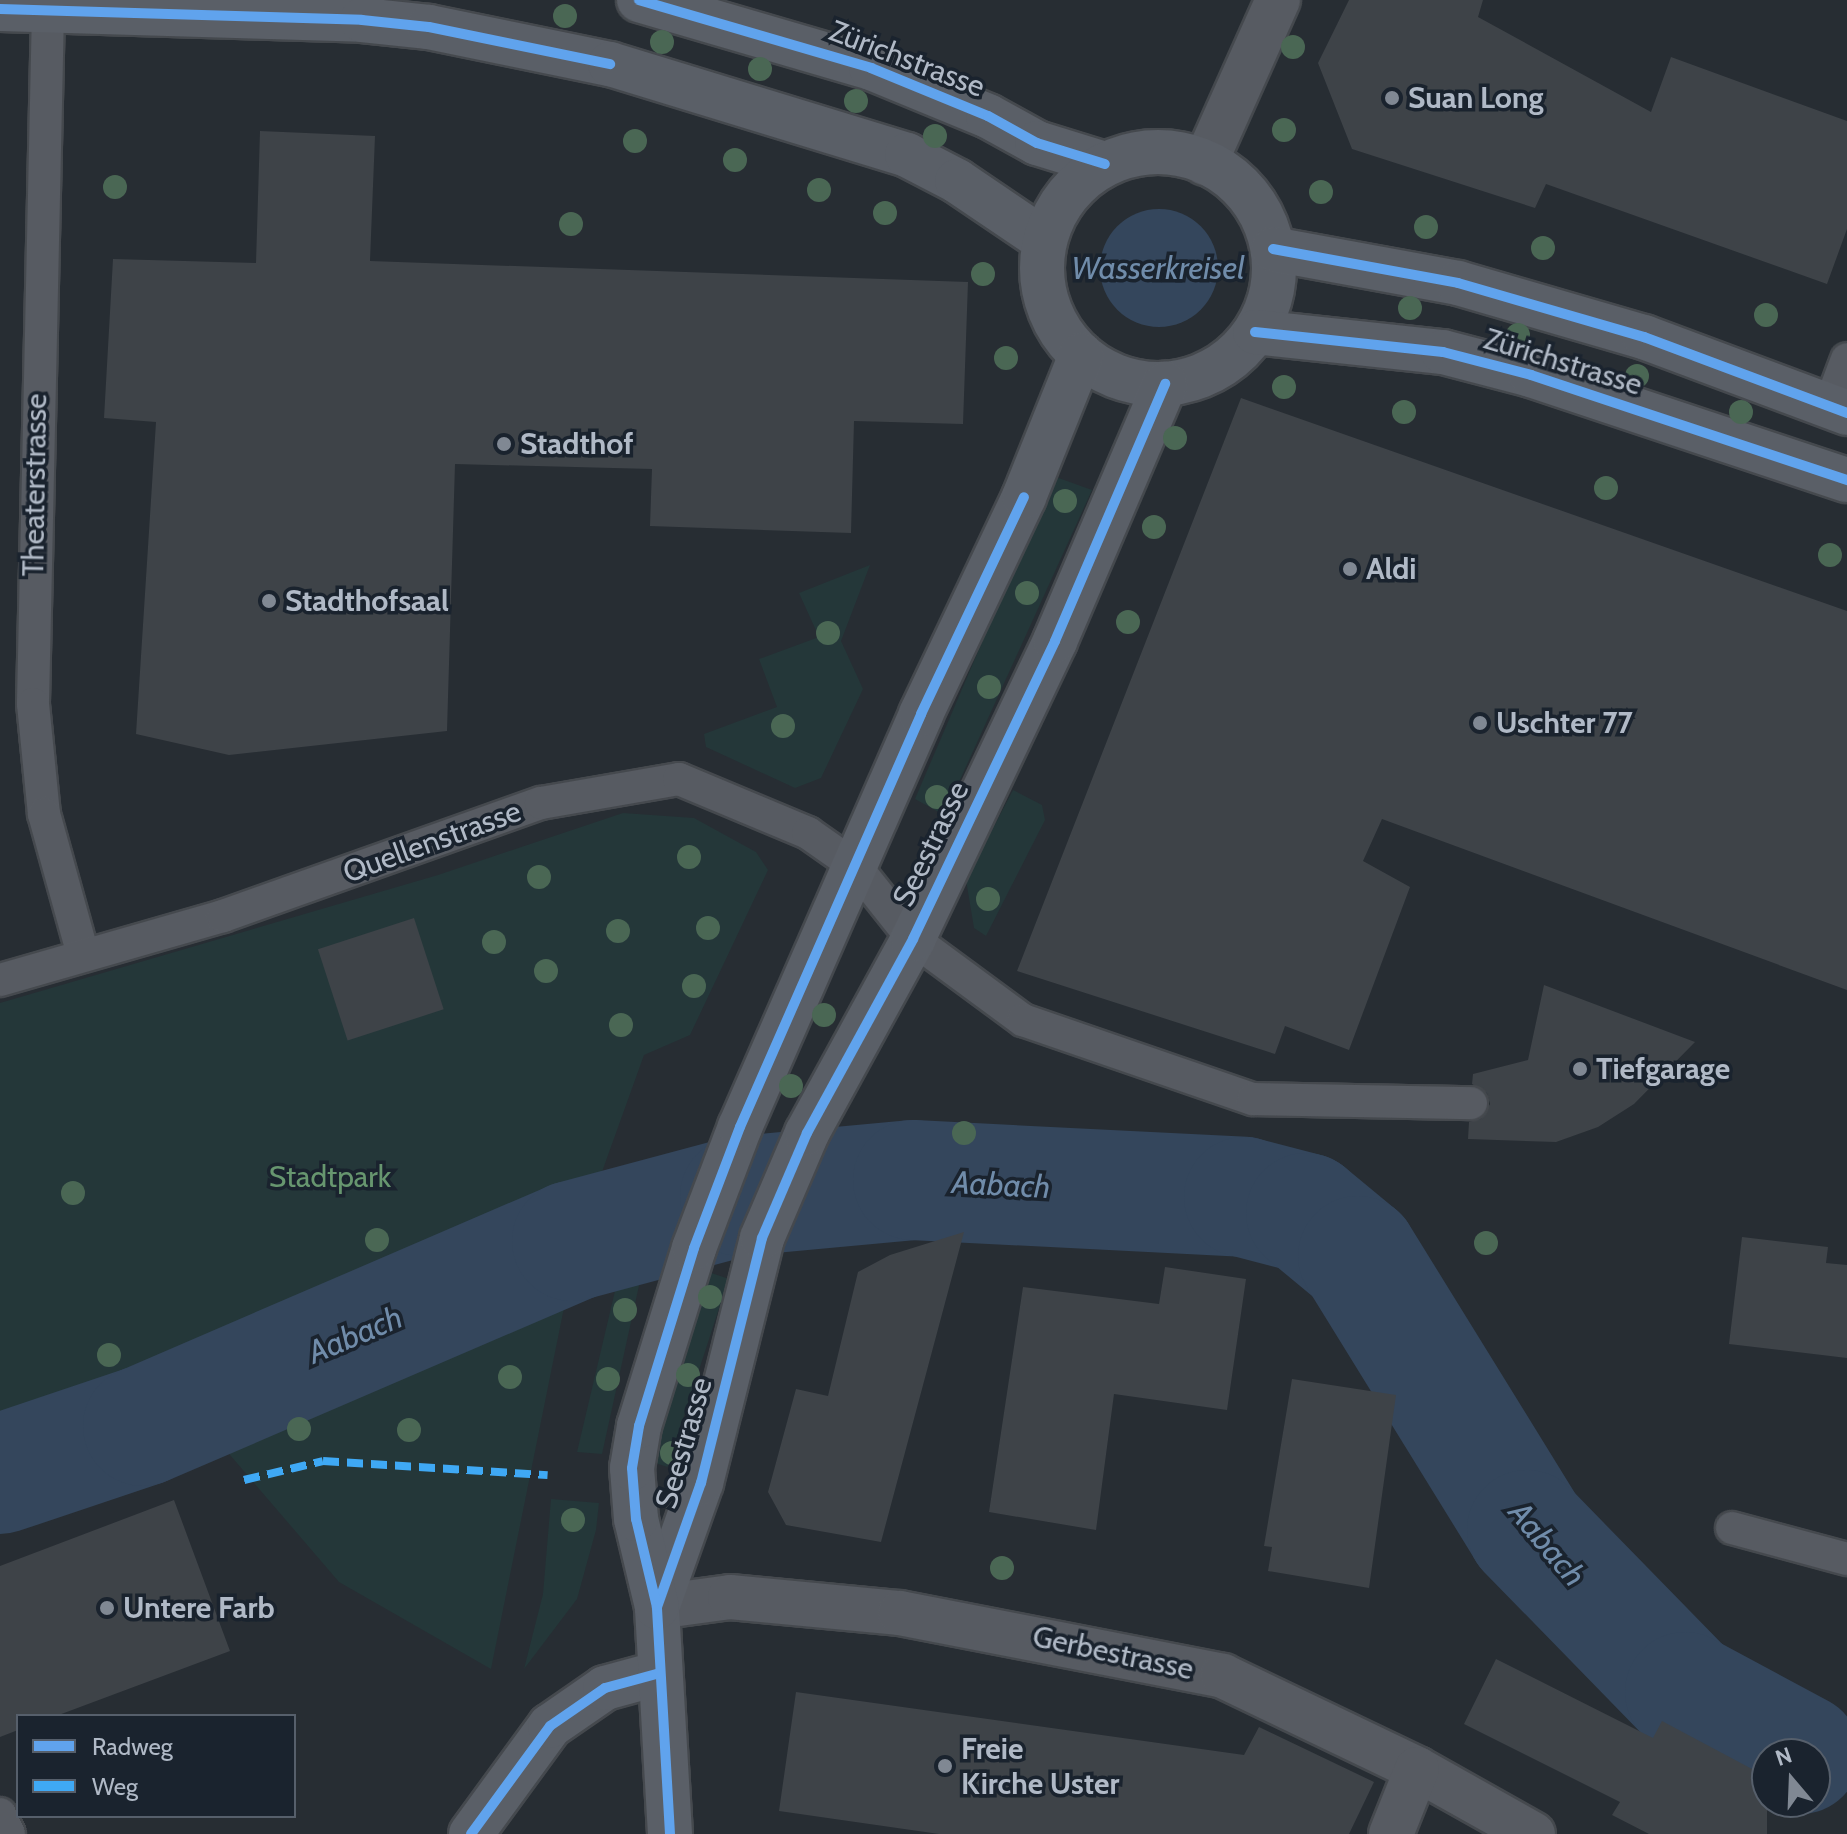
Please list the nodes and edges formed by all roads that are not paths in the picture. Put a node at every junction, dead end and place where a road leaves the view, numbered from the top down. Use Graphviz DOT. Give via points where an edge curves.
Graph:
graph roads {
  1 [pos="639,0"];
  2 [pos="1278,0"];
  3 [pos="0,9"];
  4 [pos="48,10"];
  5 [pos="1205,163"];
  6 [pos="1105,164"];
  7 [pos="1044,240"];
  8 [pos="1273,249"];
  9 [pos="1255,332"];
  10 [pos="1081,355"];
  11 [pos="1847,359"];
  12 [pos="1165,384"];
  13 [pos="1838,410"];
  14 [pos="1847,480"];
  15 [pos="855,866"];
  16 [pos="913,939"];
  17 [pos="83,955"];
  18 [pos="0,980"];
  19 [pos="1471,1103"];
  20 [pos="1732,1528"];
  21 [pos="1847,1559"];
  22 [pos="657,1607"];
  23 [pos="660,1673"];
  24 [pos="1417,1769"];
  25 [pos="0,1814"];
  26 [pos="9,1834"];
  27 [pos="471,1834"];
  28 [pos="670,1834"];
  29 [pos="1391,1834"];
  30 [pos="1533,1834"];
  1 -- 6 [label="main road, Zürichstrasse" via="871,68 988,116 1037,143"];
  2 -- 5 [label="street"];
  3 -- 4 [label="main road"];
  4 -- 7 [label="main road" via="199,19 362,20 429,27 610,64 907,155 957,181"];
  4 -- 17 [label="lane, Theaterstrasse" via="33,704 44,814"];
  5 -- 6 [label="main road" via="1155,152"];
  5 -- 8 [label="main road" via="1243,188 1257,206"];
  6 -- 7 [label="main road" via="1067,196"];
  7 -- 10 [label="main road" via="1047,304"];
  8 -- 9 [label="main road" via="1274,278"];
  8 -- 13 [label="main road, Zürichstrasse" via="1458,283 1644,337"];
  9 -- 12 [label="main road" via="1216,369"];
  9 -- 14 [label="main road, Zürichstrasse" via="1443,352 1545,380"];
  10 -- 12 [label="main road" via="1120,378"];
  10 -- 15 [label="main road, Seestrasse" via="1024,497"];
  11 -- 13 [label="lane"];
  12 -- 16 [label="main road, Seestrasse" via="1061,627"];
  15 -- 16 [label="lane, Quellenstrasse"];
  15 -- 17 [label="lane, Quellenstrasse" via="808,833 679,779 541,803 223,916"];
  15 -- 22 [label="main road, Seestrasse" via="740,1127 694,1248 639,1426 632,1468 636,1519"];
  16 -- 19 [label="lane, Quellenstrasse" via="1023,1020 1253,1099"];
  16 -- 22 [label="main road, Seestrasse" via="807,1133 762,1238 701,1483"];
  17 -- 18 [label="lane, Quellenstrasse"];
  20 -- 21 [label="lane"];
  22 -- 23 [label="main road"];
  22 -- 24 [label="street, Gerbestrasse" via="730,1597 900,1613 1081,1644 1223,1676"];
  23 -- 27 [label="main road" via="605,1688 550,1726"];
  23 -- 28 [label="main road"];
  24 -- 29 [label="street"];
  24 -- 30 [label="street, Gerbestrasse"];
  25 -- 26 [label="lane"];
}
